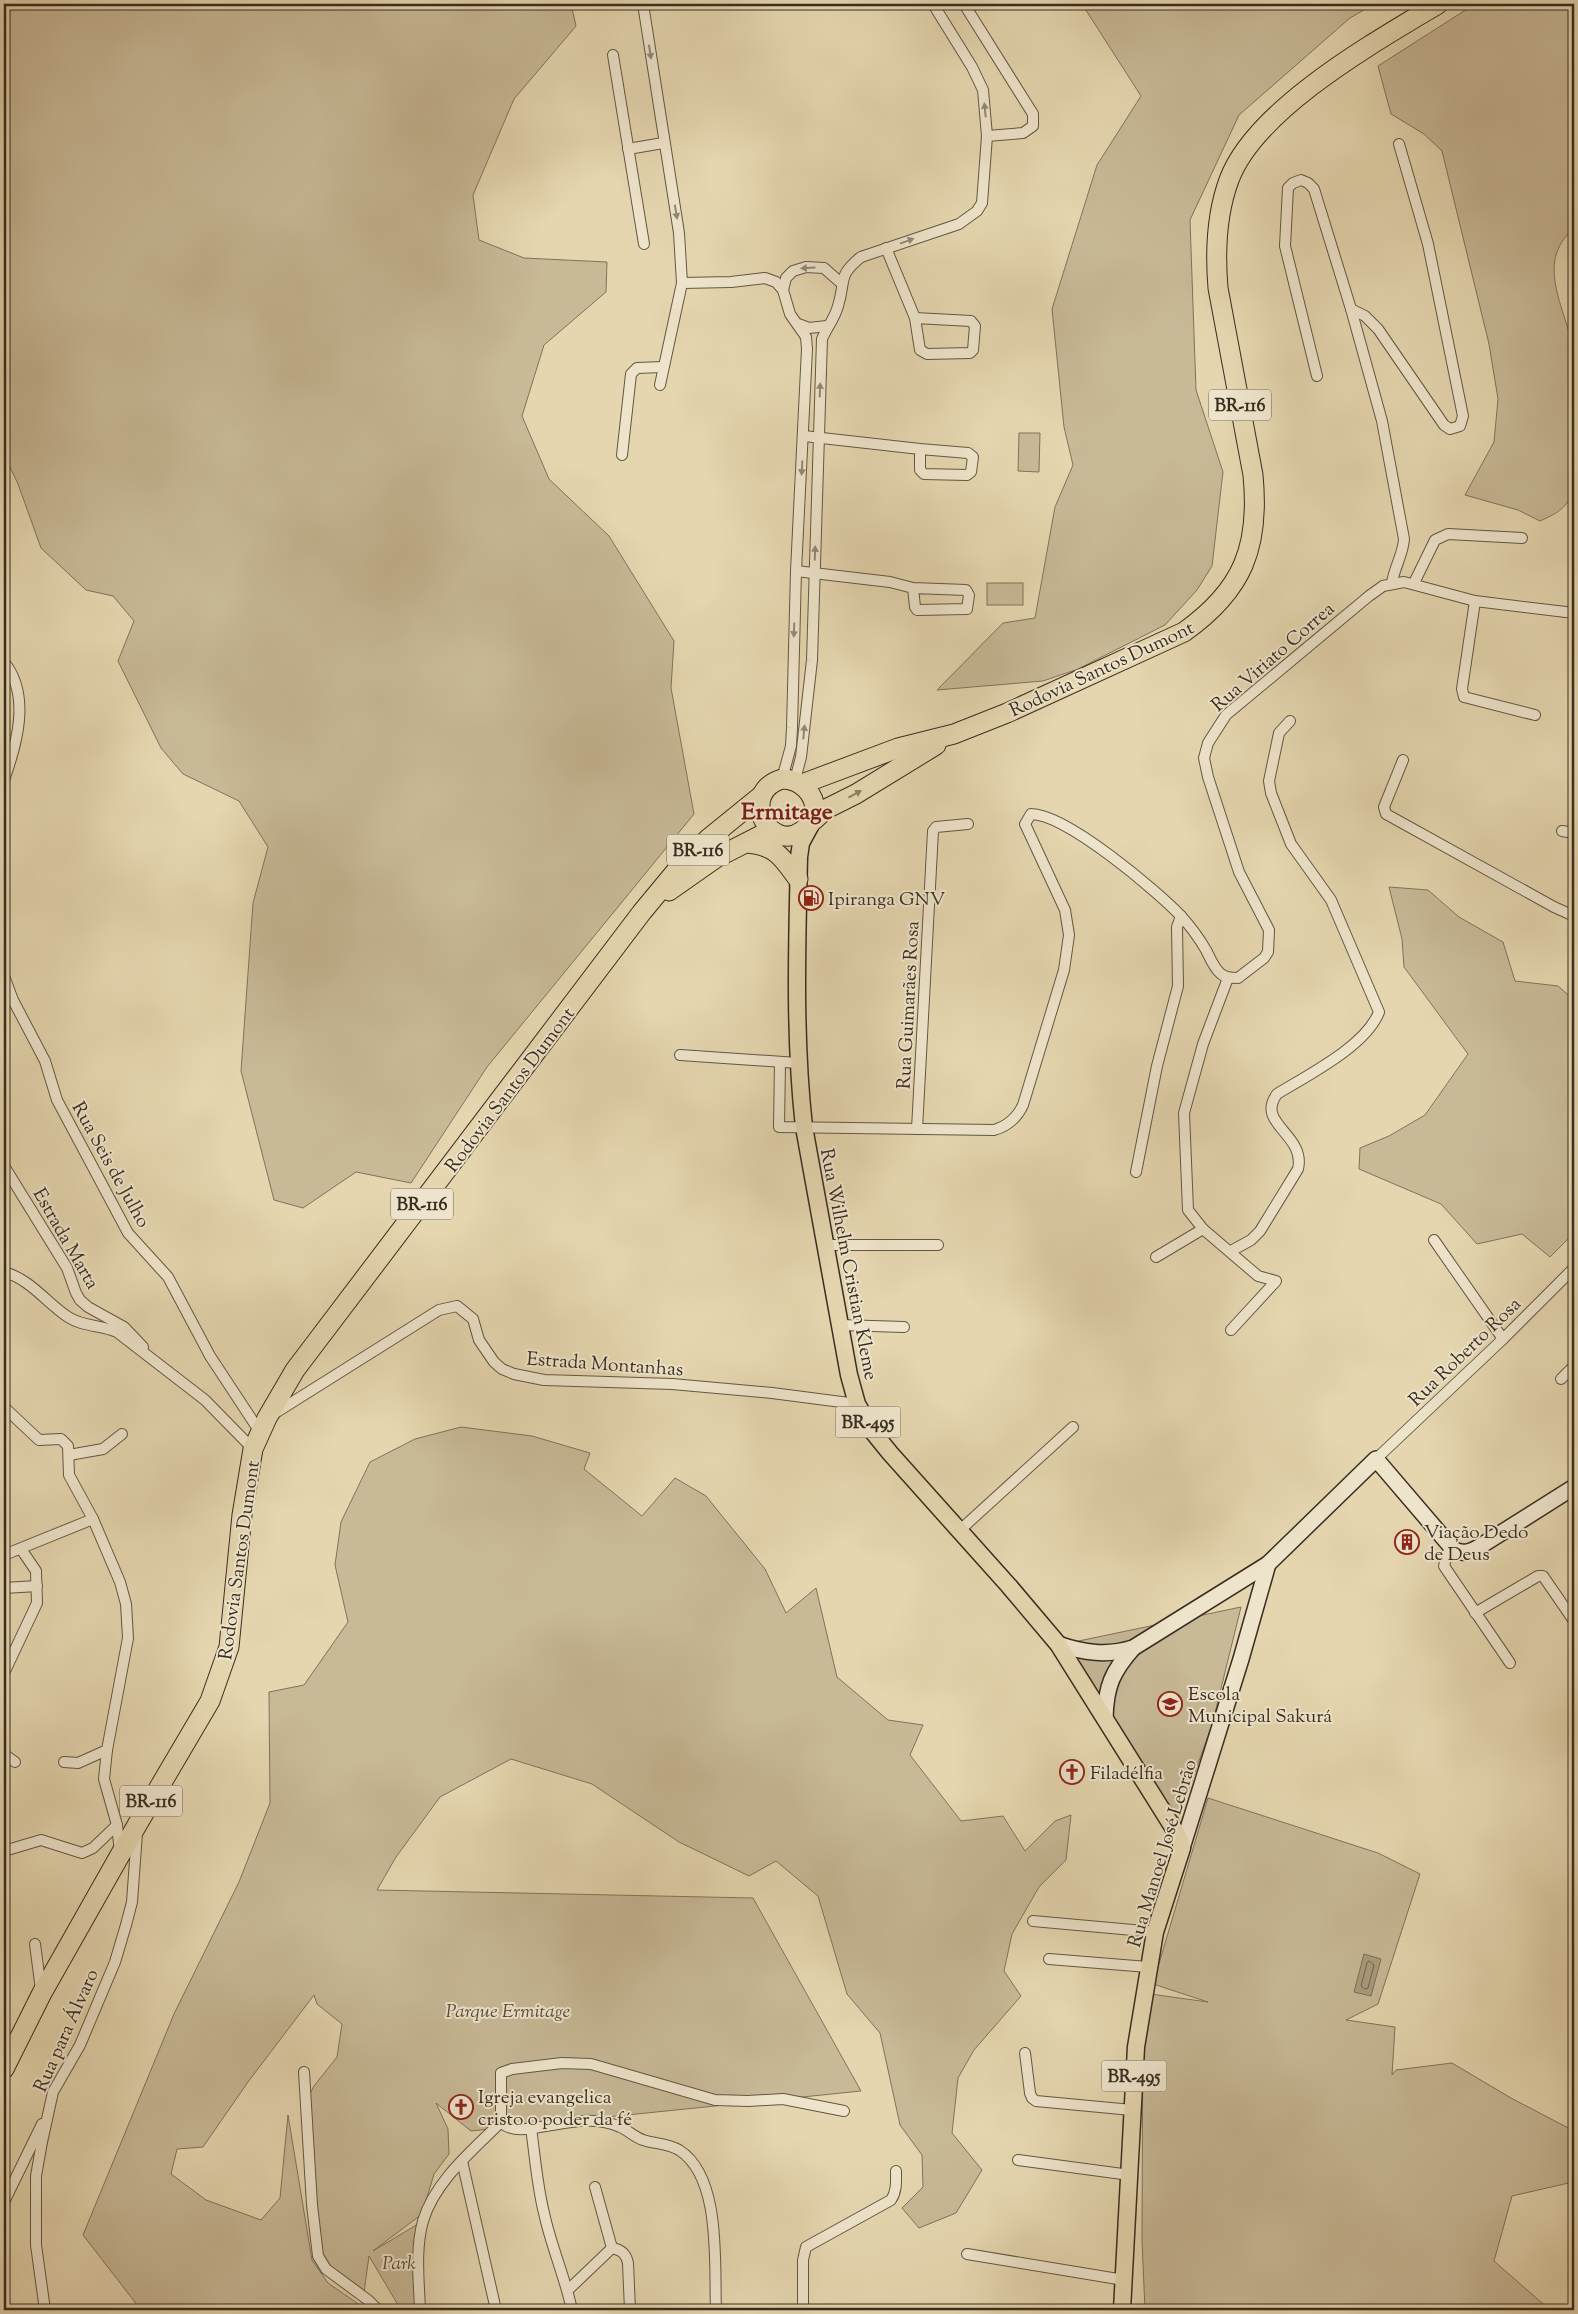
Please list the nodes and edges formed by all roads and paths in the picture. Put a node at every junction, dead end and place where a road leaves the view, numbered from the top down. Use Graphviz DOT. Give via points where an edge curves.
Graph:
graph roads {
  1 [pos="643,4"];
  2 [pos="933,4"];
  3 [pos="964,4"];
  4 [pos="1438,4"];
  5 [pos="613,55"];
  6 [pos="988,136"];
  7 [pos="663,143"];
  8 [pos="1399,144"];
  9 [pos="628,149"];
  10 [pos="644,244"];
  11 [pos="886,248"];
  12 [pos="841,282"];
  13 [pos="682,283"];
  14 [pos="783,290"];
  15 [pos="1351,309"];
  16 [pos="915,318"];
  17 [pos="798,324"];
  18 [pos="827,326"];
  19 [pos="663,367"];
  20 [pos="1317,376"];
  21 [pos="660,385"];
  22 [pos="804,436"];
  23 [pos="819,437"];
  24 [pos="920,450"];
  25 [pos="622,455"];
  26 [pos="1522,538"];
  27 [pos="796,571"];
  28 [pos="814,574"];
  29 [pos="1392,583"];
  30 [pos="1414,583"];
  31 [pos="913,588"];
  32 [pos="1475,601"];
  33 [pos="1574,613"];
  34 [pos="4,662"];
  35 [pos="1535,715"];
  36 [pos="1290,721"];
  37 [pos="954,734"];
  38 [pos="1403,760"];
  39 [pos="4,780"];
  40 [pos="793,781"];
  41 [pos="761,796"];
  42 [pos="814,820"];
  43 [pos="968,824"];
  44 [pos="1562,831"];
  45 [pos="774,832"];
  46 [pos="1574,833"];
  47 [pos="748,842"];
  48 [pos="798,879"];
  49 [pos="642,912"];
  50 [pos="1181,916"];
  51 [pos="1574,916"];
  52 [pos="4,976"];
  53 [pos="1228,978"];
  54 [pos="680,1055"];
  55 [pos="798,1062"];
  56 [pos="780,1063"];
  57 [pos="804,1128"];
  58 [pos="918,1128"];
  59 [pos="4,1166"];
  60 [pos="1136,1172"];
  61 [pos="1203,1229"];
  62 [pos="1434,1240"];
  63 [pos="826,1245"];
  64 [pos="938,1245"];
  65 [pos="1231,1252"];
  66 [pos="1156,1257"];
  67 [pos="1574,1268"];
  68 [pos="4,1272"];
  69 [pos="840,1324"];
  70 [pos="904,1327"];
  71 [pos="1231,1330"];
  72 [pos="1503,1339"];
  73 [pos="153,1359"];
  74 [pos="1574,1366"];
  75 [pos="1561,1379"];
  76 [pos="857,1404"];
  77 [pos="4,1407"];
  78 [pos="1072,1427"];
  79 [pos="260,1433"];
  80 [pos="122,1434"];
  81 [pos="68,1455"];
  82 [pos="1376,1459"];
  83 [pos="1573,1491"];
  84 [pos="93,1519"];
  85 [pos="959,1531"];
  86 [pos="21,1549"];
  87 [pos="1453,1549"];
  88 [pos="4,1555"];
  89 [pos="1268,1564"];
  90 [pos="37,1586"];
  91 [pos="4,1588"];
  92 [pos="1476,1613"];
  93 [pos="1574,1620"];
  94 [pos="1058,1644"];
  95 [pos="1133,1648"];
  96 [pos="1510,1663"];
  97 [pos="5,1671"];
  98 [pos="1104,1718"];
  99 [pos="107,1750"];
  100 [pos="4,1754"];
  101 [pos="15,1762"];
  102 [pos="64,1762"];
  103 [pos="117,1824"];
  104 [pos="137,1824"];
  105 [pos="1182,1848"];
  106 [pos="4,1851"];
  107 [pos="120,1858"];
  108 [pos="1033,1921"];
  109 [pos="1155,1932"];
  110 [pos="34,1944"];
  111 [pos="1049,1959"];
  112 [pos="1148,1967"];
  113 [pos="42,1993"];
  114 [pos="1025,2053"];
  115 [pos="4,2069"];
  116 [pos="304,2072"];
  117 [pos="1132,2110"];
  118 [pos="844,2111"];
  119 [pos="48,2114"];
  120 [pos="502,2122"];
  121 [pos="531,2128"];
  122 [pos="1018,2160"];
  123 [pos="462,2161"];
  124 [pos="896,2171"];
  125 [pos="1130,2175"];
  126 [pos="595,2187"];
  127 [pos="4,2202"];
  128 [pos="612,2248"];
  129 [pos="967,2254"];
  130 [pos="1124,2280"];
  131 [pos="568,2290"];
  132 [pos="44,2310"];
  133 [pos="378,2310"];
  134 [pos="420,2310"];
  135 [pos="496,2310"];
  136 [pos="572,2310"];
  137 [pos="630,2310"];
  138 [pos="716,2310"];
  139 [pos="803,2310"];
  140 [pos="1122,2310"];
  1 -- 7 [label="street, one-way"];
  6 -- 2 [label="street, one-way" via="983,90"];
  3 -- 6 [label="street" via="1033,114 1033,126 1023,133"];
  4 -- 37 [label="highway, Rodovia Santos Dumont / BR-116" via="1356,54 1291,101 1243,153 1229,178 1221,205 1216,263 1218,288 1255,499 1246,562 1236,580 1201,621 1184,632"];
  5 -- 9 [label="street"];
  11 -- 6 [label="street, one-way" via="959,224 977,211 984,194"];
  7 -- 9 [label="street"];
  7 -- 13 [label="street, one-way" via="679,233"];
  8 -- 15 [label="street" via="1428,244 1463,416 1460,426 1450,429 1444,425 1378,329 1365,316"];
  9 -- 10 [label="street"];
  11 -- 12 [label="street" via="860,257 850,266"];
  11 -- 16 [label="street"];
  12 -- 14 [label="street, one-way" via="824,268 806,267 793,271 786,278"];
  12 -- 18 [label="street" via="838,306"];
  13 -- 14 [label="street" via="765,278 776,282"];
  13 -- 19 [label="street"];
  14 -- 17 [label="street" via="790,314"];
  15 -- 20 [label="street" via="1314,189 1305,181 1296,181 1287,191 1285,246"];
  15 -- 29 [label="street" via="1382,421 1404,539 1403,553 1393,573"];
  16 -- 16 [label="street" via="918,347 923,353 970,353 973,350 975,326 971,320"];
  17 -- 18 [label="street" via="809,328"];
  17 -- 22 [label="street" via="806,336 808,349"];
  23 -- 18 [label="street, one-way" via="822,338"];
  19 -- 21 [label="street"];
  19 -- 25 [label="street" via="637,368 631,374"];
  22 -- 23 [label="street"];
  22 -- 27 [label="street, one-way"];
  23 -- 24 [label="street"];
  28 -- 23 [label="street, one-way"];
  24 -- 24 [label="street" via="920,470 924,474 967,475 972,472 973,457 968,453"];
  26 -- 30 [label="street" via="1441,536 1435,540"];
  27 -- 28 [label="street"];
  27 -- 40 [label="street, one-way"];
  28 -- 31 [label="street" via="890,582"];
  40 -- 28 [label="street, one-way" via="801,757 812,660"];
  29 -- 30 [label="street, Rua Viriato Correa"];
  29 -- 53 [label="street, Rua Viriato Correa" via="1369,596 1226,715 1208,743 1204,758 1239,872 1269,930 1268,952 1264,958 1238,978"];
  30 -- 32 [label="street, Rua Viriato Correa"];
  31 -- 31 [label="street" via="966,590 967,608 917,610"];
  32 -- 33 [label="street, Rua Viriato Correa"];
  32 -- 35 [label="street" via="1462,689 1464,697"];
  34 -- 39 [label="street" via="17,686 20,712"];
  36 -- 65 [label="street" via="1279,733 1269,782 1271,793 1291,844 1331,900 1379,1012 1376,1020 1342,1055 1274,1098 1272,1114 1297,1148 1298,1169 1260,1231"];
  37 -- 40 [label="highway, BR-116"];
  42 -- 37 [label="highway, BR-116, one-way" via="826,809"];
  38 -- 51 [label="street" via="1384,807 1386,814"];
  40 -- 41 [label="highway, BR-116" via="773,782"];
  40 -- 42 [label="highway" via="813,799"];
  41 -- 45 [label="highway" via="759,807 766,825"];
  41 -- 49 [label="highway, BR-116" via="708,839"];
  42 -- 45 [label="highway, BR-116" via="797,834 784,836"];
  42 -- 48 [label="main road, BR-495" via="801,843"];
  43 -- 58 [label="street, Rua Guimarães Rosa" via="936,827 934,831"];
  44 -- 46 [label="street"];
  45 -- 47 [label="highway, BR-116"];
  45 -- 48 [label="main road, BR-495"];
  47 -- 48 [label="highway" via="774,850"];
  47 -- 49 [label="highway, BR-116" via="716,858"];
  48 -- 55 [label="main road, Rua Wilhelm Cristian Kleme / BR-495"];
  49 -- 79 [label="highway, Rodovia Santos Dumont / BR-116" via="295,1370"];
  50 -- 53 [label="street" via="1215,968"];
  50 -- 58 [label="street" via="1128,868 1070,828 1040,814 1031,814 1026,824 1065,910 1069,935 1064,970 1023,1105 1011,1122 994,1130"];
  50 -- 60 [label="street" via="1177,927 1178,986 1157,1066"];
  52 -- 79 [label="street, Rua Seis de Julho" via="12,1000 45,1060 57,1100 128,1233 168,1277 210,1356"];
  53 -- 61 [label="street" via="1203,1044 1184,1113 1188,1210"];
  54 -- 56 [label="street"];
  55 -- 56 [label="street"];
  55 -- 57 [label="main road, Rua Wilhelm Cristian Kleme / BR-495"];
  56 -- 57 [label="street" via="778,1126"];
  57 -- 58 [label="street"];
  57 -- 63 [label="main road, Rua Wilhelm Cristian Kleme / BR-495"];
  59 -- 73 [label="street, Estrada Marta" via="67,1268 80,1300 124,1327"];
  61 -- 65 [label="street"];
  61 -- 66 [label="street"];
  62 -- 72 [label="street"];
  63 -- 64 [label="street"];
  63 -- 69 [label="main road, Rua Wilhelm Cristian Kleme / BR-495"];
  65 -- 71 [label="street" via="1258,1276 1276,1281"];
  67 -- 72 [label="street, Rua Roberto Rosa"];
  68 -- 73 [label="street" via="29,1285 68,1318 117,1332"];
  69 -- 70 [label="street"];
  69 -- 76 [label="main road, Rua Wilhelm Cristian Kleme / BR-495"];
  72 -- 82 [label="street, Rua Roberto Rosa"];
  73 -- 79 [label="street" via="205,1400"];
  74 -- 75 [label="street"];
  76 -- 79 [label="street, Estrada Montanhas" via="682,1385 544,1380 514,1374 494,1362 478,1340 473,1319 457,1306 438,1310"];
  76 -- 85 [label="main road, Rua Wilhelm Cristian Kleme / BR-495" via="873,1432"];
  77 -- 81 [label="street" via="38,1440 62,1439 68,1446"];
  78 -- 85 [label="street"];
  79 -- 104 [label="highway, Rodovia Santos Dumont / BR-116" via="242,1515 229,1647 223,1668 210,1701"];
  80 -- 81 [label="street" via="103,1449"];
  81 -- 84 [label="street" via="69,1475"];
  82 -- 87 [label="street"];
  82 -- 89 [label="street, Rua Manoel José Lebrão"];
  83 -- 87 [label="street" via="1479,1547 1465,1552"];
  84 -- 86 [label="street"];
  84 -- 99 [label="street" via="120,1582 128,1620 122,1674"];
  85 -- 94 [label="main road, Rua Wilhelm Cristian Kleme / BR-495"];
  86 -- 88 [label="street"];
  86 -- 90 [label="street" via="36,1571"];
  87 -- 92 [label="street" via="1447,1554 1444,1566"];
  89 -- 95 [label="street"];
  89 -- 105 [label="street, Rua Manoel José Lebrão"];
  90 -- 91 [label="street"];
  90 -- 97 [label="street" via="36,1603"];
  92 -- 93 [label="street" via="1543,1576"];
  92 -- 96 [label="street"];
  94 -- 95 [label="street" via="1112,1654"];
  94 -- 98 [label="main road, Rua Wilhelm Cristian Kleme / BR-495"];
  95 -- 98 [label="street" via="1114,1672 1106,1695"];
  98 -- 105 [label="main road, Rua Wilhelm Cristian Kleme / BR-495" via="1179,1837"];
  99 -- 102 [label="street" via="78,1763"];
  99 -- 103 [label="street" via="104,1779"];
  100 -- 101 [label="street"];
  103 -- 106 [label="street" via="93,1848 82,1853 40,1840"];
  103 -- 107 [label="street"];
  104 -- 107 [label="highway, Rodovia Santos Dumont / BR-116"];
  104 -- 119 [label="street, Rua para Álvaro" via="132,1902 118,1952 80,2046 53,2092"];
  105 -- 109 [label="main road, Rua Manoel José Lebrão / BR-495"];
  107 -- 113 [label="highway, Rodovia Santos Dumont / BR-116"];
  108 -- 109 [label="street"];
  109 -- 112 [label="main road, Rua Manoel José Lebrão / BR-495"];
  110 -- 113 [label="street"];
  111 -- 112 [label="street"];
  112 -- 117 [label="main road, Rua Manoel José Lebrão / BR-495" via="1136,2047"];
  113 -- 115 [label="highway, Rodovia Santos Dumont / BR-116"];
  114 -- 117 [label="street" via="1030,2093 1036,2101"];
  116 -- 133 [label="street" via="318,2256 332,2275"];
  117 -- 125 [label="main road, Rua Manoel José Lebrão / BR-495"];
  118 -- 120 [label="street" via="783,2099 716,2100 607,2067 562,2063 501,2073"];
  119 -- 127 [label="street"];
  119 -- 132 [label="street, Rua para Álvaro" via="36,2176 36,2245"];
  120 -- 121 [label="street" via="509,2128"];
  120 -- 123 [label="street"];
  121 -- 131 [label="street" via="543,2212"];
  121 -- 138 [label="street" via="574,2121 606,2122 644,2141 671,2146 693,2161 706,2189 712,2218"];
  122 -- 125 [label="street"];
  123 -- 134 [label="street" via="434,2196 423,2221 418,2247"];
  123 -- 135 [label="street"];
  124 -- 139 [label="street" via="895,2194 891,2200 806,2247"];
  125 -- 130 [label="main road, Rua Manoel José Lebrão / BR-495"];
  126 -- 128 [label="street"];
  128 -- 131 [label="street"];
  128 -- 137 [label="street" via="626,2256"];
  129 -- 130 [label="street"];
  130 -- 140 [label="main road, Rua Manoel José Lebrão / BR-495"];
  131 -- 136 [label="street"];
}
